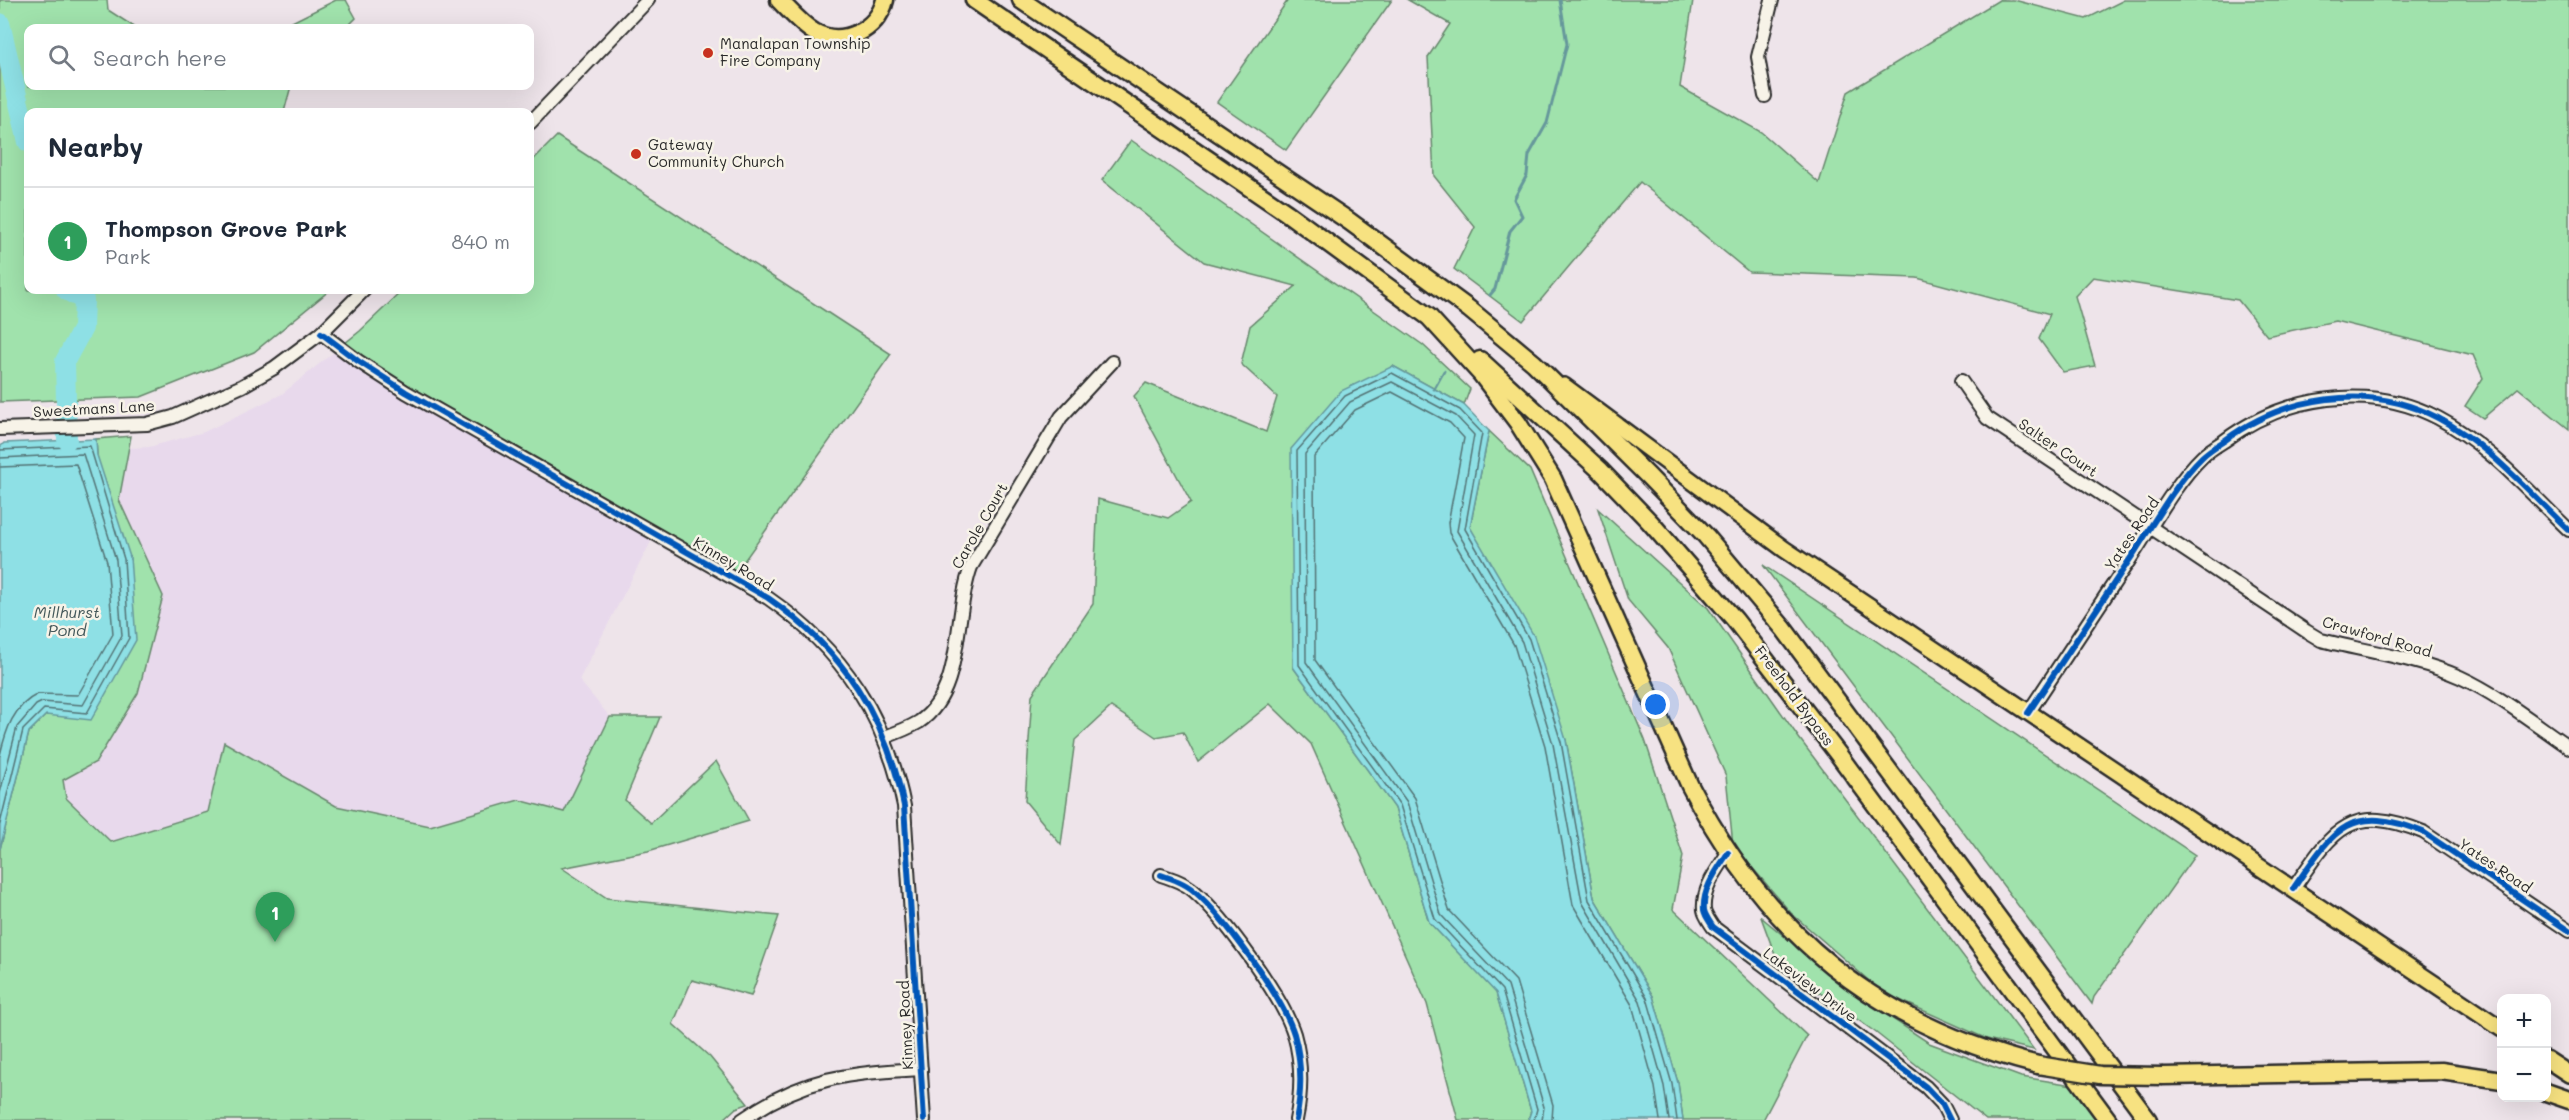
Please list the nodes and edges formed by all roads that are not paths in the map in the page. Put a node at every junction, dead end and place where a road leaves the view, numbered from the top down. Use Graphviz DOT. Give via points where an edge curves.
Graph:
graph roads {
  1 [pos="648,0"];
  2 [pos="779,0"];
  3 [pos="885,0"];
  4 [pos="974,0"];
  5 [pos="1021,0"];
  6 [pos="1772,0"];
  7 [pos="1765,96"];
  8 [pos="534,119"];
  9 [pos="360,294"];
  10 [pos="1429,317"];
  11 [pos="321,333"];
  12 [pos="1112,362"];
  13 [pos="1534,363"];
  14 [pos="1960,381"];
  15 [pos="0,429"];
  16 [pos="2150,527"];
  17 [pos="2569,530"];
  18 [pos="2028,713"];
  19 [pos="885,737"];
  20 [pos="2569,747"];
  21 [pos="1728,853"];
  22 [pos="1161,875"];
  23 [pos="2293,889"];
  24 [pos="2569,931"];
  25 [pos="2497,1026"];
  26 [pos="2551,1062"];
  27 [pos="921,1069"];
  28 [pos="2569,1074"];
  29 [pos="2497,1077"];
  30 [pos="2551,1093"];
  31 [pos="2569,1100"];
  32 [pos="742,1120"];
  33 [pos="924,1120"];
  34 [pos="1296,1120"];
  35 [pos="1950,1120"];
  36 [pos="2108,1120"];
  37 [pos="2148,1120"];
  1 -- 8 [label="street"];
  2 -- 3 [label="highway" via="813,32 841,38 868,28"];
  4 -- 10 [label="highway" via="1287,213"];
  5 -- 13 [label="highway" via="1367,234"];
  6 -- 7 [label="street" via="1758,57"];
  9 -- 11 [label="street, Sweetmans Lane"];
  10 -- 21 [label="highway" via="1481,374 1553,479 1690,786"];
  10 -- 36 [label="highway, Freehold Bypass" via="1601,471 1707,586 1790,690"];
  11 -- 15 [label="street, Sweetmans Lane" via="260,376 173,417 147,424"];
  11 -- 19 [label="street, Kinney Road" via="406,392 651,530 787,612 841,663"];
  12 -- 19 [label="street, Carole Court" via="1061,417 971,567 964,585 943,696 918,722"];
  13 -- 18 [label="main road" via="1784,549"];
  13 -- 37 [label="highway" via="1673,502 1784,629"];
  14 -- 16 [label="street, Salter Court" via="1987,418"];
  16 -- 17 [label="street, Yates Road" via="2202,457 2243,426 2276,410 2319,399 2364,398 2403,405 2438,418 2485,450"];
  16 -- 18 [label="street, Yates Road"];
  16 -- 20 [label="street, Crawford Road" via="2321,640 2458,676"];
  18 -- 23 [label="main road"];
  19 -- 27 [label="street, Kinney Road" via="899,781 907,827"];
  21 -- 29 [label="highway, bridge" via="1764,901 1825,961 1897,1011 1977,1048 2038,1065 2100,1075 2441,1071"];
  21 -- 35 [label="street, Lakeview Drive" via="1706,894 1704,912 1713,927 1926,1087"];
  22 -- 34 [label="street" via="1187,886 1206,902 1285,1012 1294,1034 1300,1071"];
  23 -- 24 [label="street, Yates Road" via="2333,834 2349,824 2378,819 2423,832"];
  23 -- 25 [label="main road"];
  26 -- 28 [label="main road"];
  27 -- 32 [label="street" via="859,1072 814,1082 777,1097"];
  27 -- 33 [label="street, Kinney Road"];
  30 -- 31 [label="highway"];
}
